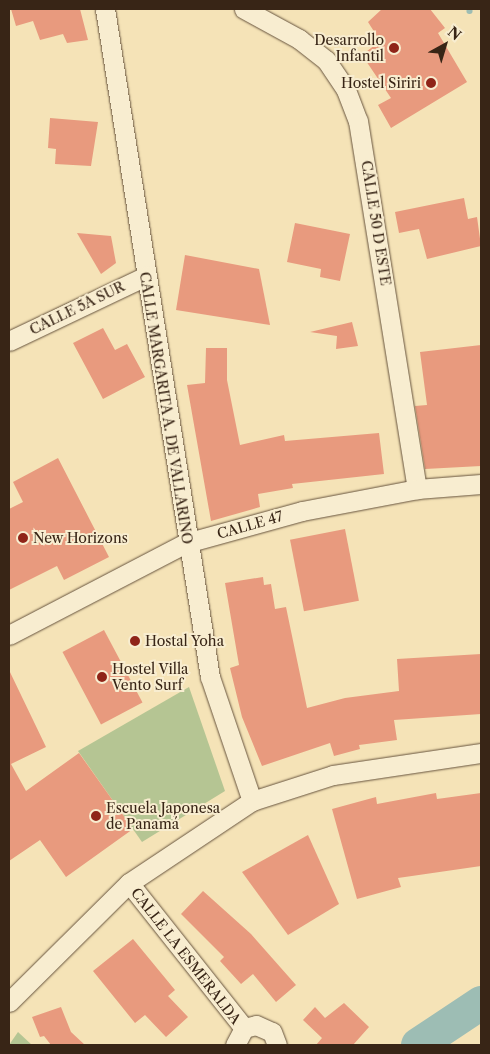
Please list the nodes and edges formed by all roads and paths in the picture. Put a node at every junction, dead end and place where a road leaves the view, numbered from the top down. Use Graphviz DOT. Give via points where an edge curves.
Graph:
graph roads {
  1 [pos="106,9"];
  2 [pos="244,9"];
  3 [pos="146,276"];
  4 [pos="9,341"];
  5 [pos="481,484"];
  6 [pos="417,490"];
  7 [pos="186,543"];
  8 [pos="9,635"];
  9 [pos="481,753"];
  10 [pos="252,801"];
  11 [pos="129,883"];
  12 [pos="9,1002"];
  13 [pos="244,1028"];
  14 [pos="235,1045"];
  15 [pos="277,1045"];
  1 -- 3 [label="street, CALLE MARGARITA A. DE VALLARINO"];
  2 -- 6 [label="street, CALLE 50 D ESTE" via="299,38 326,60 346,90 358,121"];
  3 -- 4 [label="street, CALLE 5A SUR"];
  3 -- 7 [label="street, CALLE MARGARITA A. DE VALLARINO"];
  5 -- 6 [label="street, CALLE 47"];
  6 -- 7 [label="street, CALLE 47" via="302,511"];
  7 -- 8 [label="street, CALLE 47"];
  7 -- 10 [label="street, CALLE MARGARITA A. DE VALLARINO" via="210,677"];
  9 -- 10 [label="street" via="332,775"];
  10 -- 11 [label="street"];
  11 -- 12 [label="street"];
  11 -- 13 [label="street, CALLE LA ESMERALDA"];
  13 -- 14 [label="street"];
  13 -- 15 [label="street" via="256,1025 268,1028"];
}
